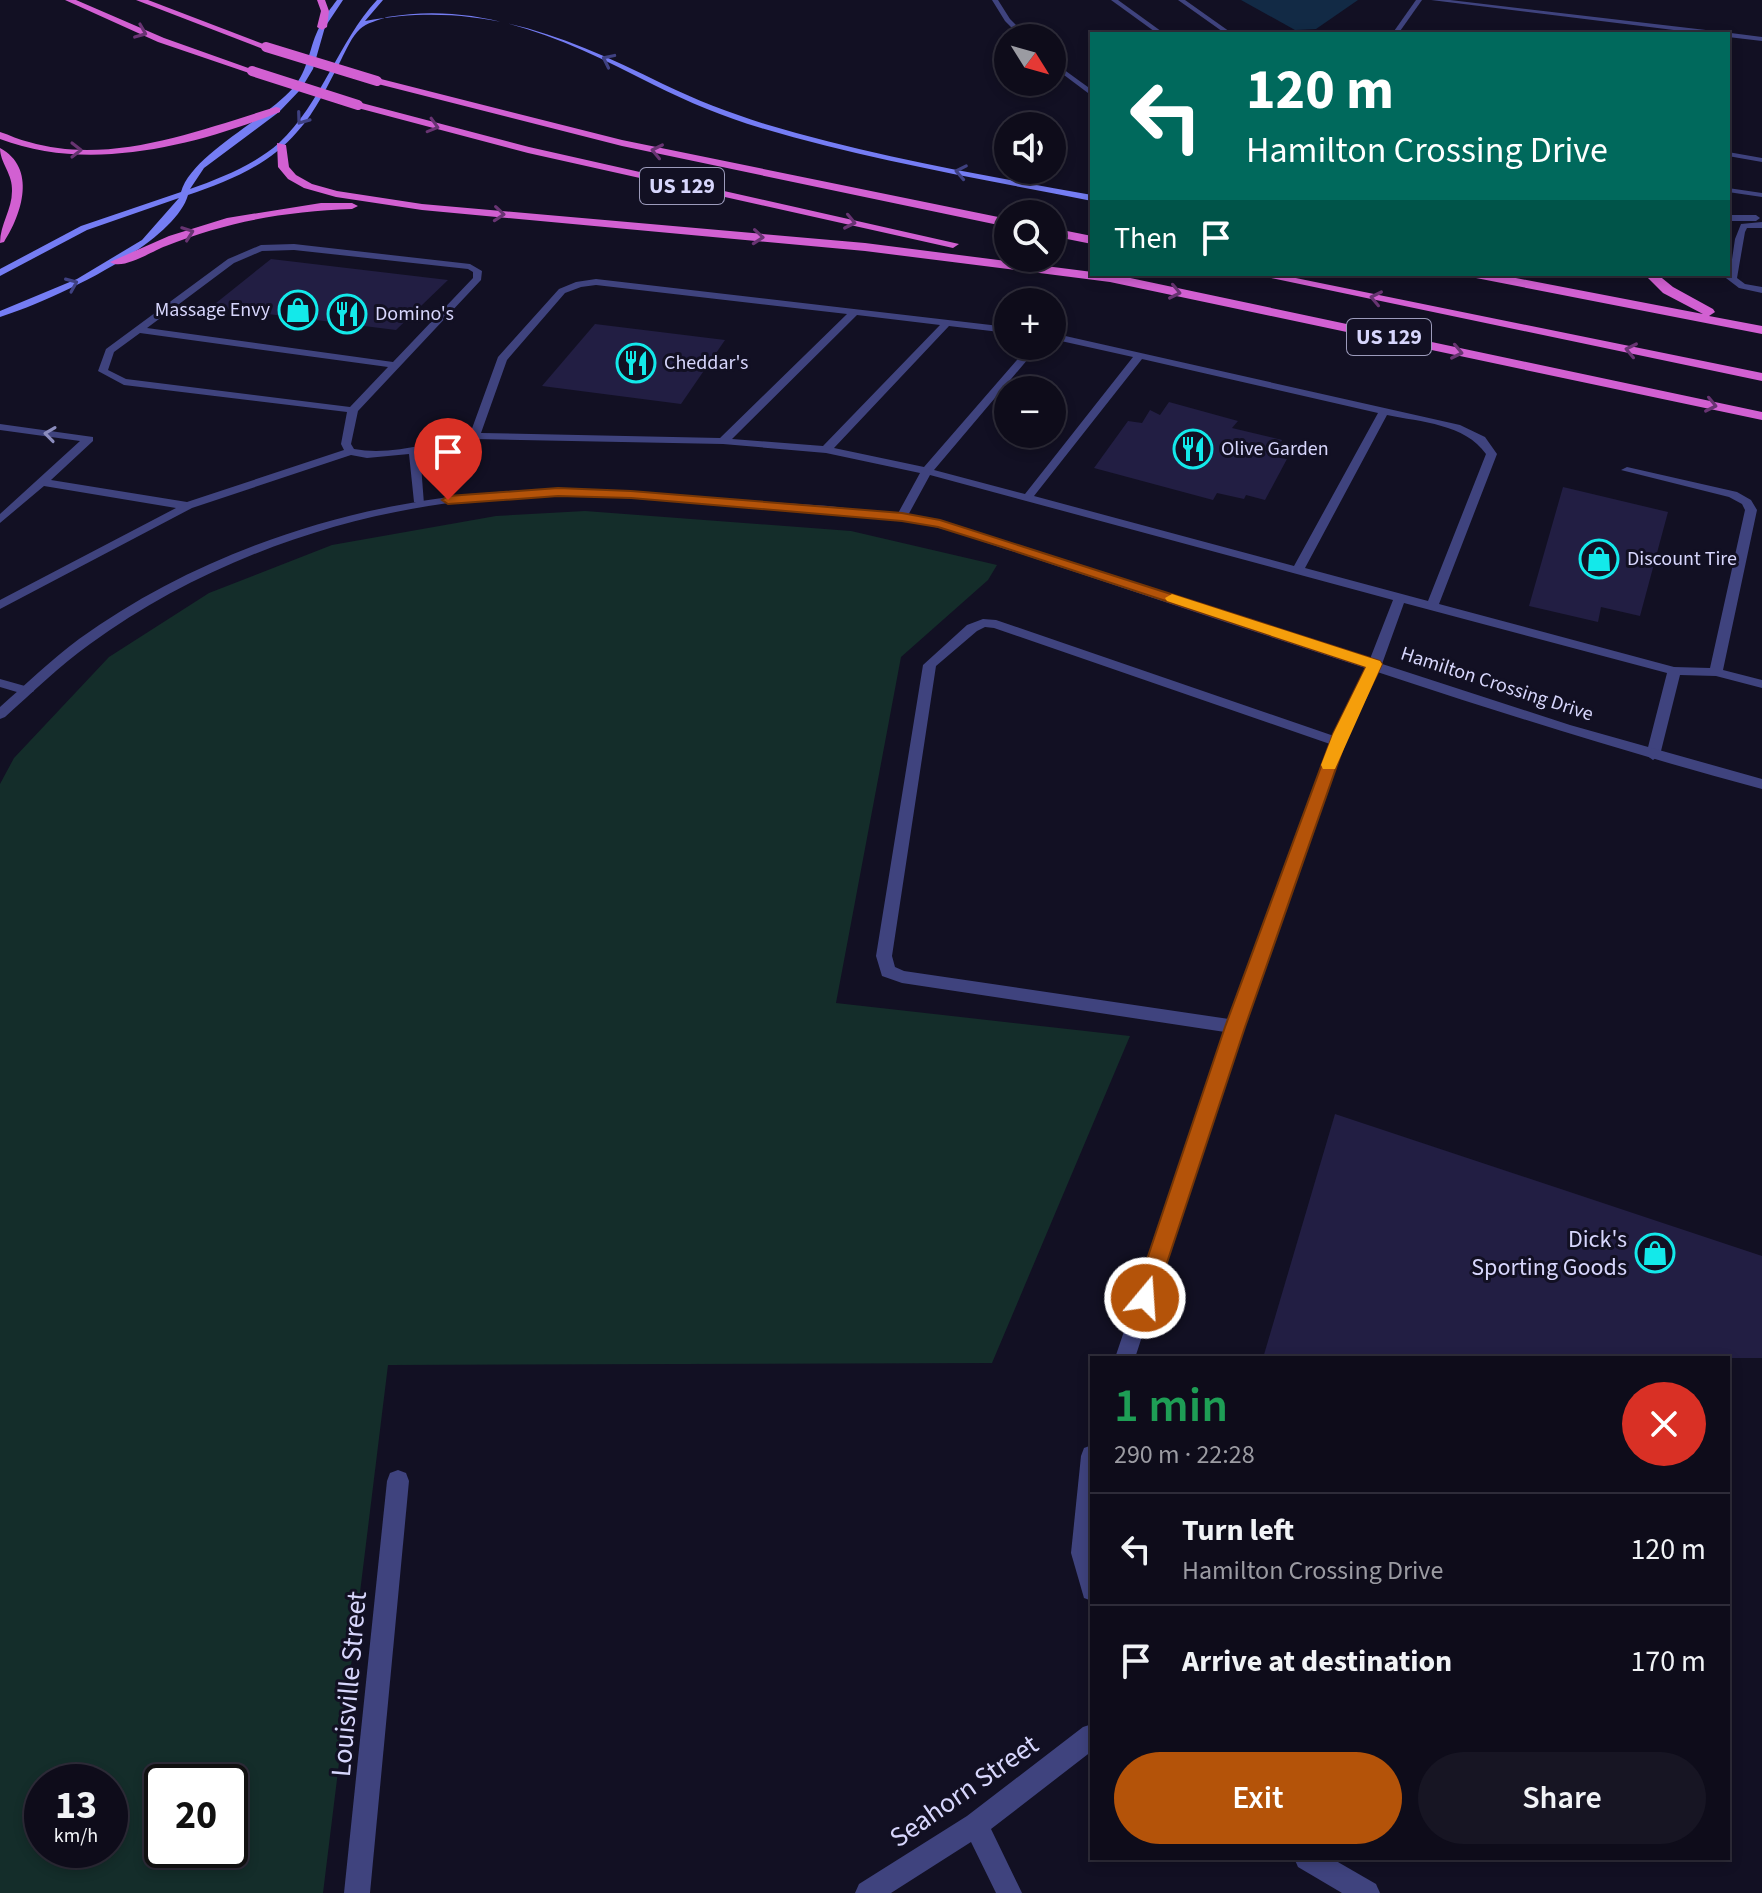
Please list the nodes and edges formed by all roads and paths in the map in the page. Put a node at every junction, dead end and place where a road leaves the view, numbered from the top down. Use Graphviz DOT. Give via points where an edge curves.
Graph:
graph roads {
  1 [pos="69,0"];
  2 [pos="140,0"];
  3 [pos="321,0"];
  4 [pos="340,0"];
  5 [pos="380,0"];
  6 [pos="497,0"];
  7 [pos="995,0"];
  8 [pos="1114,0"];
  9 [pos="1181,0"];
  10 [pos="1419,0"];
  11 [pos="1434,0"];
  12 [pos="534,23"];
  13 [pos="1011,24"];
  14 [pos="322,27"];
  15 [pos="356,27"];
  16 [pos="1674,31"];
  17 [pos="1159,32"];
  18 [pos="1227,32"];
  19 [pos="1396,32"];
  20 [pos="1730,35"];
  21 [pos="1762,39"];
  22 [pos="1066,74"];
  23 [pos="1090,92"];
  24 [pos="276,110"];
  25 [pos="0,135"];
  26 [pos="281,145"];
  27 [pos="0,151"];
  28 [pos="1730,154"];
  29 [pos="1762,160"];
  30 [pos="1730,190"];
  31 [pos="186,193"];
  32 [pos="1762,195"];
  33 [pos="1090,198"];
  34 [pos="422,207"];
  35 [pos="1730,218"];
  36 [pos="994,220"];
  37 [pos="1762,222"];
  38 [pos="1066,235"];
  39 [pos="0,239"];
  40 [pos="1090,240"];
  41 [pos="994,253"];
  42 [pos="116,262"];
  43 [pos="1066,268"];
  44 [pos="0,273"];
  45 [pos="1090,273"];
  46 [pos="1090,276"];
  47 [pos="1092,276"];
  48 [pos="1102,276"];
  49 [pos="1268,276"];
  50 [pos="1486,276"];
  51 [pos="1653,276"];
  52 [pos="1730,276"];
  53 [pos="1729,277"];
  54 [pos="1116,279"];
  55 [pos="1762,290"];
  56 [pos="855,312"];
  57 [pos="0,314"];
  58 [pos="947,323"];
  59 [pos="1734,324"];
  60 [pos="994,328"];
  61 [pos="137,330"];
  62 [pos="1762,330"];
  63 [pos="1066,339"];
  64 [pos="1139,356"];
  65 [pos="1022,360"];
  66 [pos="396,365"];
  67 [pos="1762,377"];
  68 [pos="353,410"];
  69 [pos="1384,411"];
  70 [pos="1762,416"];
  71 [pos="2,429"];
  72 [pos="475,436"];
  73 [pos="723,441"];
  74 [pos="414,450"];
  75 [pos="826,450"];
  76 [pos="350,452"];
  77 [pos="1627,470"];
  78 [pos="927,471"];
  79 [pos="43,482"];
  80 [pos="1027,498"];
  81 [pos="420,502"];
  82 [pos="188,506"];
  83 [pos="902,517"];
  84 [pos="0,520"];
  85 [pos="1298,570"];
  86 [pos="1400,598"];
  87 [pos="0,605"];
  88 [pos="1432,606"];
  89 [pos="1375,664"];
  90 [pos="1674,671"];
  91 [pos="1716,672"];
  92 [pos="0,683"];
  93 [pos="1762,684"];
  94 [pos="27,691"];
  95 [pos="0,714"];
  96 [pos="1338,742"];
  97 [pos="1653,755"];
  98 [pos="1762,784"];
  99 [pos="1235,1027"];
  100 [pos="1126,1356"];
  101 [pos="1090,1475"];
  102 [pos="398,1481"];
  103 [pos="1090,1583"];
  104 [pos="1090,1738"];
  105 [pos="976,1825"];
  106 [pos="1310,1860"];
  107 [pos="357,1893"];
  108 [pos="868,1893"];
  109 [pos="1009,1893"];
  110 [pos="1367,1893"];
  1 -- 41 [label="highway, US 129, one-way, bridge" via="161,40 358,105 601,167"];
  36 -- 2 [label="highway, US 129, one-way, bridge" via="637,146 377,81"];
  3 -- 14 [label="highway"];
  4 -- 14 [label="main road"];
  5 -- 15 [label="main road"];
  6 -- 12 [label="main road"];
  7 -- 13 [label="street"];
  8 -- 17 [label="street"];
  9 -- 18 [label="street"];
  10 -- 19 [label="street"];
  11 -- 16 [label="street"];
  12 -- 15 [label="main road" via="491,9 441,6 388,14"];
  33 -- 12 [label="main road, one-way" via="851,150 760,125 671,91"];
  14 -- 24 [label="main road" via="309,69"];
  15 -- 26 [label="main road, one-way" via="310,107"];
  20 -- 21 [label="street"];
  22 -- 23 [label="street"];
  25 -- 24 [label="highway, one-way" via="47,149 107,149 193,137"];
  24 -- 31 [label="main road" via="201,166"];
  26 -- 31 [label="main road"];
  26 -- 34 [label="highway" via="284,167 308,186"];
  27 -- 39 [label="highway" via="17,172 20,189 18,205"];
  28 -- 29 [label="street"];
  30 -- 32 [label="street"];
  31 -- 42 [label="main road" via="154,234"];
  31 -- 44 [label="main road" via="86,228"];
  42 -- 34 [label="highway, one-way" via="201,228 272,210"];
  34 -- 46 [label="highway, one-way" via="865,247"];
  35 -- 37 [label="street"];
  37 -- 52 [label="street" via="1744,226 1738,237 1737,267"];
  38 -- 40 [label="highway"];
  57 -- 42 [label="main road, one-way"];
  43 -- 45 [label="highway, US 129"];
  47 -- 54 [label="highway, one-way"];
  48 -- 54 [label="highway, US 129"];
  67 -- 49 [label="highway, US 129, one-way"];
  50 -- 59 [label="highway"];
  51 -- 59 [label="highway" via="1693,306"];
  53 -- 55 [label="street"];
  54 -- 70 [label="highway, US 129, one-way"];
  56 -- 58 [label="street"];
  56 -- 72 [label="street" via="579,284 562,291 502,359"];
  56 -- 73 [label="street"];
  58 -- 60 [label="street"];
  58 -- 75 [label="street"];
  59 -- 62 [label="highway"];
  61 -- 66 [label="street"];
  61 -- 66 [label="street" via="231,261 261,248 294,247 477,271 478,278"];
  61 -- 68 [label="street" via="110,351 103,371 114,378"];
  63 -- 64 [label="street"];
  64 -- 69 [label="street"];
  64 -- 80 [label="street"];
  65 -- 78 [label="street"];
  66 -- 68 [label="street"];
  68 -- 76 [label="street" via="346,444"];
  69 -- 85 [label="street"];
  69 -- 88 [label="street" via="1456,427 1481,439 1492,454"];
  79 -- 71 [label="street, one-way" via="89,439"];
  72 -- 73 [label="street"];
  72 -- 74 [label="street"];
  73 -- 75 [label="street"];
  74 -- 76 [label="street"];
  74 -- 81 [label="street"];
  75 -- 78 [label="street"];
  76 -- 82 [label="street"];
  77 -- 91 [label="street" via="1733,494 1751,510"];
  78 -- 80 [label="street"];
  78 -- 83 [label="street"];
  79 -- 82 [label="street"];
  79 -- 84 [label="street"];
  80 -- 85 [label="street"];
  81 -- 83 [label="street, Hamilton Crossing Drive" via="573,492"];
  81 -- 94 [label="street, Hamilton Crossing Drive" via="311,530 203,573 96,634"];
  82 -- 87 [label="street"];
  83 -- 89 [label="street, Hamilton Crossing Drive" via="1041,555"];
  85 -- 86 [label="street"];
  86 -- 88 [label="street"];
  86 -- 89 [label="street"];
  88 -- 90 [label="street"];
  89 -- 96 [label="street"];
  89 -- 97 [label="street, Hamilton Crossing Drive"];
  90 -- 91 [label="street"];
  90 -- 97 [label="street"];
  91 -- 93 [label="street"];
  92 -- 94 [label="street"];
  94 -- 95 [label="street, Hamilton Crossing Drive"];
  96 -- 99 [label="street"];
  96 -- 99 [label="street" via="996,624 972,628 930,665 884,956 888,971"];
  97 -- 98 [label="street, Hamilton Crossing Drive"];
  99 -- 100 [label="street"];
  101 -- 103 [label="street" via="1082,1553"];
  102 -- 107 [label="street, Louisville Street"];
  104 -- 105 [label="street, Seahorn Street"];
  105 -- 108 [label="street, Seahorn Street"];
  105 -- 109 [label="street"];
  106 -- 110 [label="street"];
}
